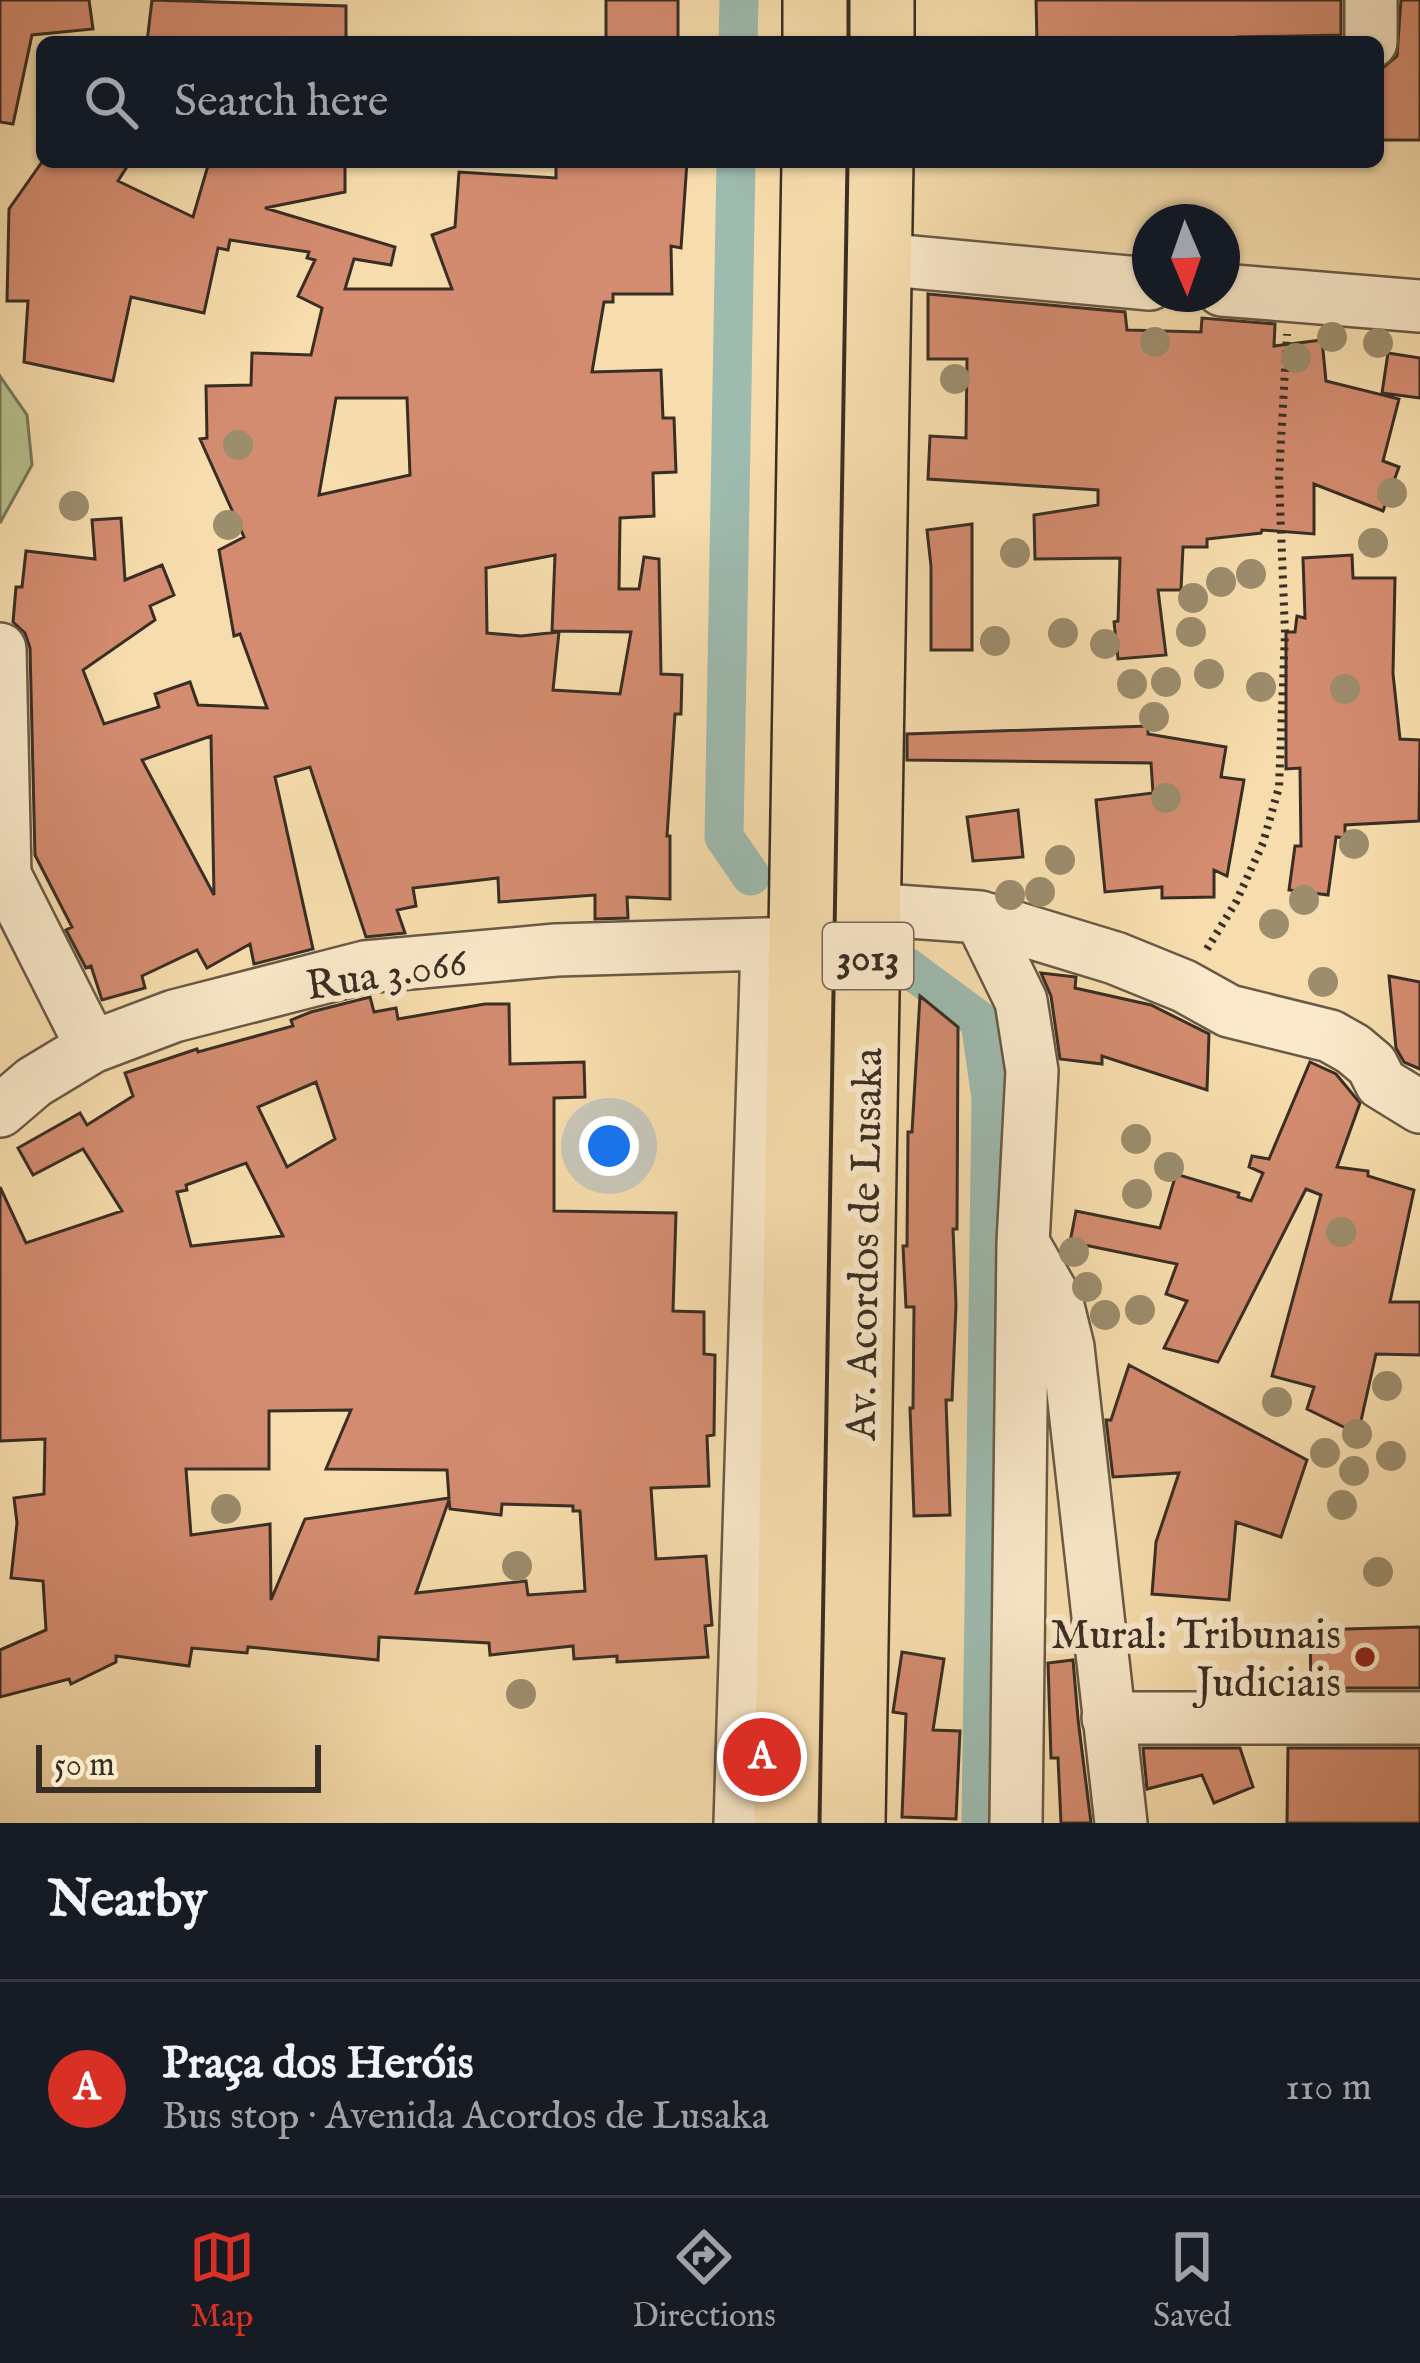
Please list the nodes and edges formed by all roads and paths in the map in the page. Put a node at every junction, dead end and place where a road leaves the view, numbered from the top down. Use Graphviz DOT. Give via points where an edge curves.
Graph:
graph roads {
  1 [pos="815,0"];
  2 [pos="882,0"];
  3 [pos="1372,0"];
  4 [pos="815,36"];
  5 [pos="882,36"];
  6 [pos="1371,36"];
  7 [pos="814,168"];
  8 [pos="881,168"];
  9 [pos="880,259"];
  10 [pos="1132,282"];
  11 [pos="1240,292"];
  12 [pos="1290,297"];
  13 [pos="1420,306"];
  14 [pos="0,649"];
  15 [pos="868,909"];
  16 [pos="980,917"];
  17 [pos="784,944"];
  18 [pos="1184,986"];
  19 [pos="92,1047"];
  20 [pos="1420,1107"];
  21 [pos="0,1111"];
  22 [pos="1023,1243"];
  23 [pos="1091,1573"];
  24 [pos="1019,1582"];
  25 [pos="1108,1718"];
  26 [pos="1420,1718"];
  27 [pos="740,1823"];
  28 [pos="786,1823"];
  29 [pos="853,1823"];
  30 [pos="1016,1823"];
  31 [pos="1121,1823"];
  1 -- 4 [label="main road"];
  2 -- 5 [label="main road"];
  3 -- 6 [label="street"];
  7 -- 17 [label="main road, Av. Acordos de Lusaka / 3013"];
  8 -- 9 [label="main road, Av. Acordos de Lusaka / 3013"];
  9 -- 10 [label="street"];
  9 -- 15 [label="main road, Av. Acordos de Lusaka / 3013"];
  11 -- 12 [label="street"];
  12 -- 13 [label="street"];
  12 -- 18 [label="path" via="1280,425 1279,787 1236,902"];
  14 -- 19 [label="street" via="4,875"];
  15 -- 16 [label="street"];
  15 -- 29 [label="main road, Av. Acordos de Lusaka / 3013"];
  16 -- 18 [label="street"];
  16 -- 22 [label="street" via="1021,1001 1032,1071"];
  17 -- 19 [label="street, Rua 3.066" via="556,950 365,968 174,1016"];
  17 -- 27 [label="street"];
  17 -- 28 [label="main road, Av. Acordos de Lusaka / 3013"];
  18 -- 20 [label="street" via="1229,1011 1330,1036"];
  19 -- 21 [label="street, Rua 3.066"];
  22 -- 23 [label="street" via="1057,1302 1068,1347"];
  22 -- 24 [label="street"];
  23 -- 24 [label="street"];
  23 -- 25 [label="street"];
  24 -- 30 [label="street"];
  25 -- 26 [label="street"];
  25 -- 31 [label="street"];
}
